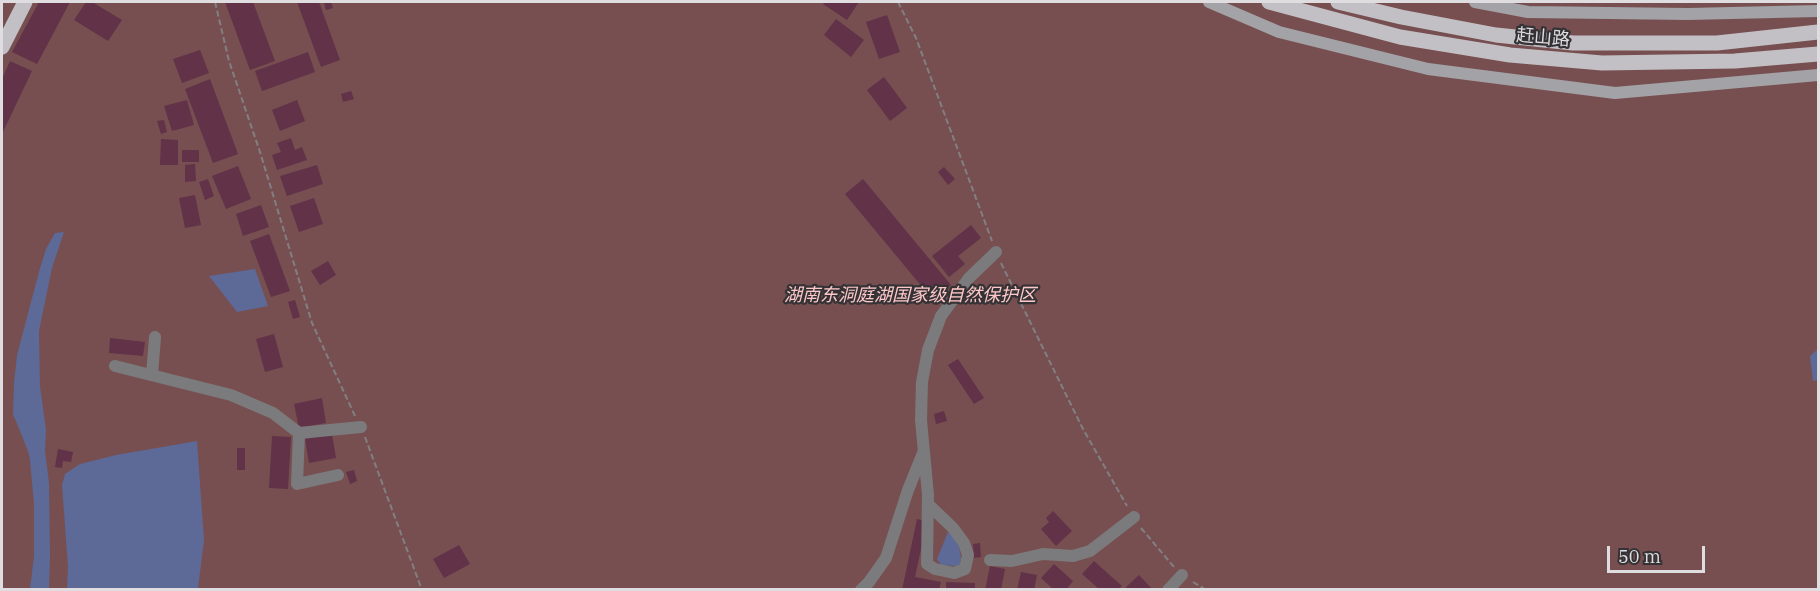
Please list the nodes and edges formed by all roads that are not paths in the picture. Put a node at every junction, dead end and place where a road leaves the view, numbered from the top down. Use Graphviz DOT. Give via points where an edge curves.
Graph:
graph roads {
  1 [pos="25,2"];
  2 [pos="1209,2"];
  3 [pos="1269,2"];
  4 [pos="1338,2"];
  5 [pos="1475,2"];
  6 [pos="1818,11"];
  7 [pos="1818,32"];
  8 [pos="2,47"];
  9 [pos="1818,54"];
  10 [pos="1818,75"];
  11 [pos="996,252"];
  12 [pos="155,338"];
  13 [pos="115,366"];
  14 [pos="152,375"];
  15 [pos="360,427"];
  16 [pos="298,433"];
  17 [pos="924,451"];
  18 [pos="338,475"];
  19 [pos="928,505"];
  20 [pos="1134,517"];
  21 [pos="990,560"];
  22 [pos="1182,575"];
  23 [pos="861,590"];
  24 [pos="1168,590"];
  1 -- 8 [label="main road"];
  2 -- 10 [label="main road" via="1279,32 1428,69 1615,93"];
  3 -- 9 [label="main road, 赶山路" via="1400,37 1510,55 1602,63 1735,61"];
  4 -- 7 [label="main road, 赶山路" via="1496,35 1573,43 1717,43"];
  5 -- 6 [label="main road" via="1528,12"];
  11 -- 17 [label="street" via="969,278 941,316 928,350 922,382"];
  12 -- 14 [label="street"];
  13 -- 14 [label="street"];
  14 -- 16 [label="street" via="231,395 273,413"];
  15 -- 16 [label="street"];
  16 -- 18 [label="street" via="297,483"];
  17 -- 19 [label="street"];
  17 -- 23 [label="street" via="886,558"];
  19 -- 19 [label="street" via="927,564 954,573 965,569 968,555 964,543"];
  20 -- 21 [label="street" via="1090,551 1073,556 1042,554 1012,561"];
  22 -- 24 [label="street"];
}
